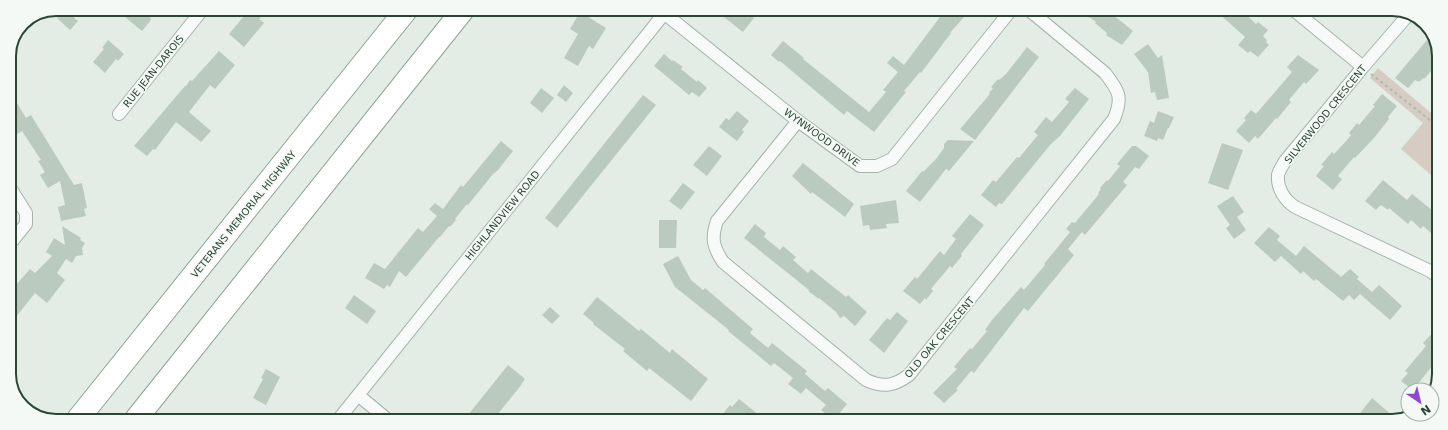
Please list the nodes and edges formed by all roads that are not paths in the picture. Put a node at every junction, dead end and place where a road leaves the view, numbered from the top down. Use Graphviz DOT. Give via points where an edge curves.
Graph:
graph roads {
  1 [pos="197,16"];
  2 [pos="401,16"];
  3 [pos="458,16"];
  4 [pos="661,16"];
  5 [pos="671,16"];
  6 [pos="1006,16"];
  7 [pos="1036,16"];
  8 [pos="1302,16"];
  9 [pos="1405,18"];
  10 [pos="1362,67"];
  11 [pos="119,114"];
  12 [pos="798,121"];
  13 [pos="16,197"];
  14 [pos="16,236"];
  15 [pos="1432,272"];
  16 [pos="358,395"];
  17 [pos="82,414"];
  18 [pos="141,414"];
  19 [pos="343,414"];
  20 [pos="381,414"];
  1 -- 11 [label="street, RUE JEAN-DAROIS"];
  2 -- 17 [label="highway, VETERANS MEMORIAL HIGHWAY"];
  3 -- 18 [label="highway"];
  4 -- 16 [label="street, HIGHLANDVIEW ROAD"];
  5 -- 12 [label="street, WYNWOOD DRIVE"];
  6 -- 12 [label="street, WYNWOOD DRIVE" via="892,159 877,166 860,166"];
  7 -- 12 [label="street, OLD OAK CRESCENT" via="1105,73 1119,95 1119,107 1114,119 1022,235 909,375 900,382 876,385 866,380 723,262 716,252 713,233 717,221"];
  8 -- 10 [label="street"];
  9 -- 10 [label="street, SILVERWOOD CRESCENT"];
  10 -- 15 [label="street, SILVERWOOD CRESCENT" via="1285,161 1278,174 1279,184 1287,202 1295,208"];
  13 -- 14 [label="street" via="26,213 26,224"];
  16 -- 19 [label="street, HIGHLANDVIEW ROAD"];
  16 -- 20 [label="street"];
}
